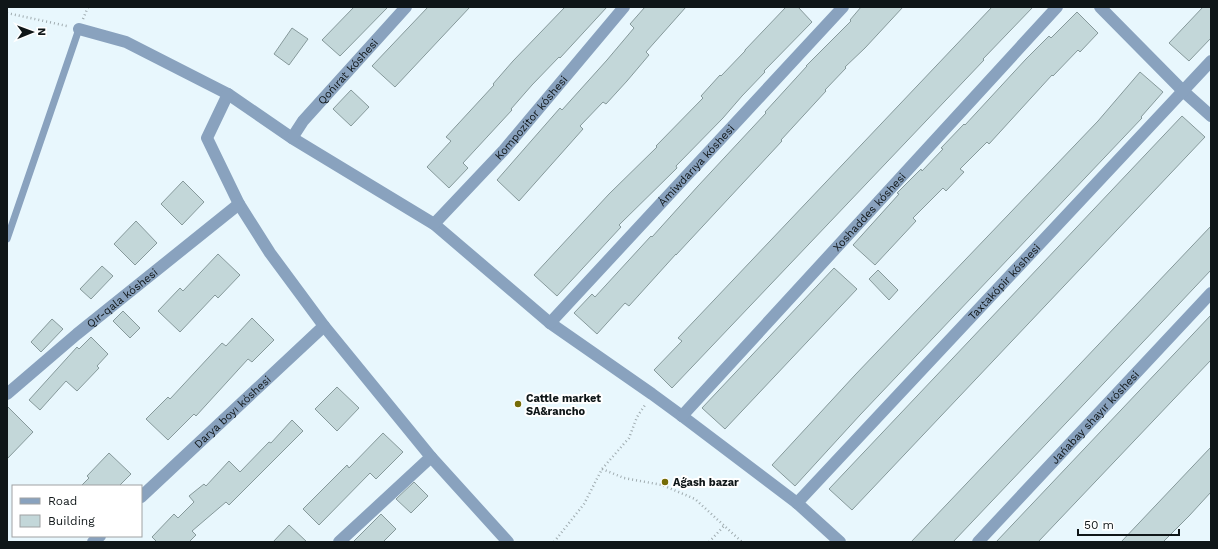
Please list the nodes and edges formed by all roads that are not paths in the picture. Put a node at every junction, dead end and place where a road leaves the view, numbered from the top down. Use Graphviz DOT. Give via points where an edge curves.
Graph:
graph roads {
  1 [pos="406,7"];
  2 [pos="624,7"];
  3 [pos="843,7"];
  4 [pos="1057,7"];
  5 [pos="1100,7"];
  6 [pos="79,29"];
  7 [pos="1211,61"];
  8 [pos="1183,91"];
  9 [pos="228,94"];
  10 [pos="1211,116"];
  11 [pos="292,138"];
  12 [pos="239,204"];
  13 [pos="434,224"];
  14 [pos="7,239"];
  15 [pos="1211,293"];
  16 [pos="550,323"];
  17 [pos="324,326"];
  18 [pos="7,394"];
  19 [pos="682,416"];
  20 [pos="431,457"];
  21 [pos="142,497"];
  22 [pos="797,503"];
  23 [pos="339,542"];
  24 [pos="508,542"];
  25 [pos="840,542"];
  26 [pos="978,542"];
  1 -- 11 [label="street, Qońırat kóshesi" via="302,121"];
  2 -- 13 [label="street, Kompozitor kóshesi" via="504,150"];
  3 -- 16 [label="street, Ámiwdarıya kóshesi"];
  4 -- 19 [label="street, Xoshaddes kóshesi"];
  5 -- 8 [label="street"];
  6 -- 9 [label="street" via="126,42"];
  6 -- 14 [label="lane"];
  7 -- 8 [label="street, Taxtakópir kóshesi"];
  8 -- 10 [label="street"];
  8 -- 22 [label="street, Taxtakópir kóshesi"];
  9 -- 11 [label="street"];
  9 -- 12 [label="street" via="207,138"];
  11 -- 13 [label="street"];
  12 -- 17 [label="street" via="270,253"];
  12 -- 18 [label="street, Qır-qala kóshesi" via="77,334"];
  13 -- 16 [label="street"];
  15 -- 26 [label="street, Jańabay shayır kóshesi"];
  16 -- 19 [label="street"];
  17 -- 20 [label="street"];
  17 -- 21 [label="street, Darya boyı kóshesi"];
  19 -- 22 [label="street"];
  20 -- 23 [label="street"];
  20 -- 24 [label="street"];
  22 -- 25 [label="street"];
}
